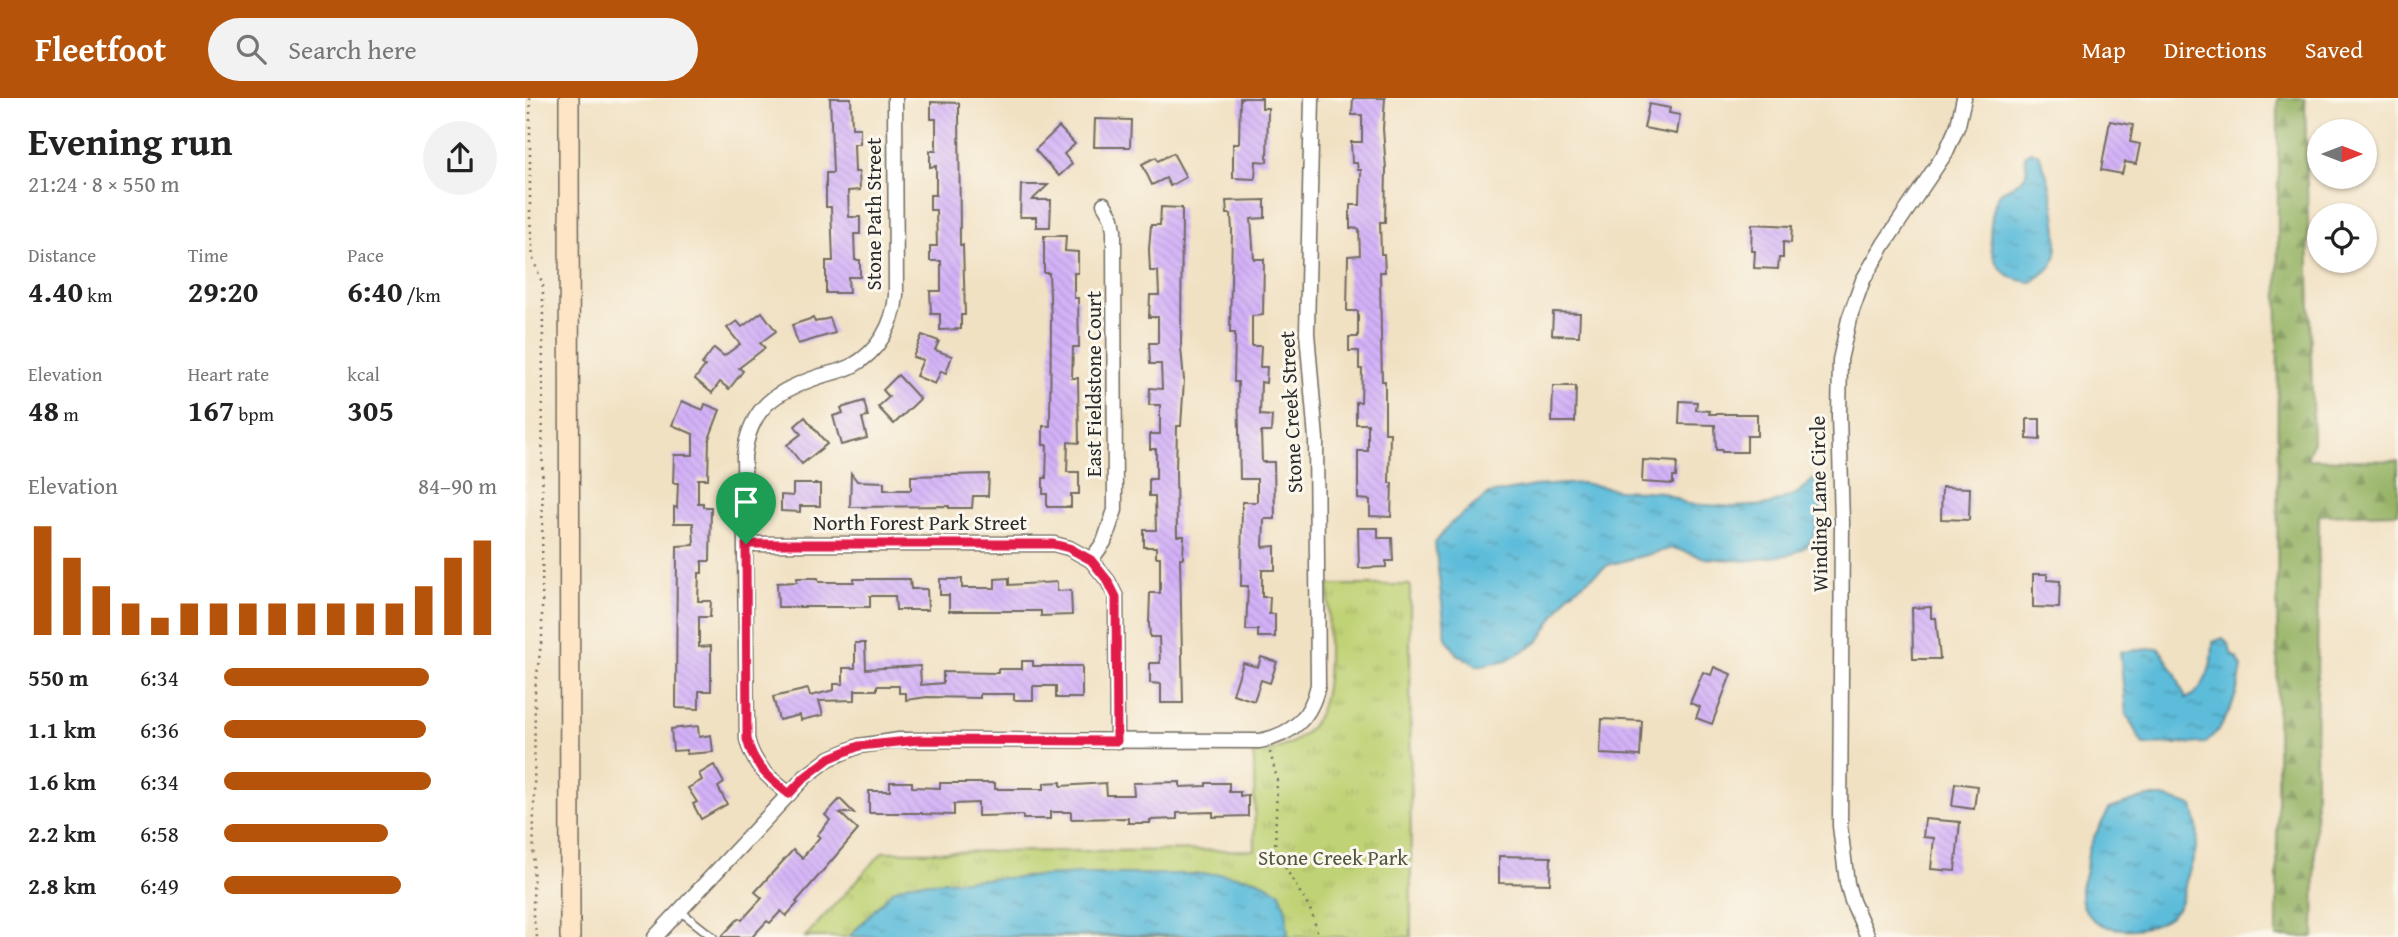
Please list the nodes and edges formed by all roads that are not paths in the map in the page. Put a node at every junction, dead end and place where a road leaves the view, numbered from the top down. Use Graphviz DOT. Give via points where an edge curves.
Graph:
graph roads {
  1 [pos="569,98"];
  2 [pos="895,98"];
  3 [pos="1313,98"];
  4 [pos="1965,98"];
  5 [pos="1104,204"];
  6 [pos="746,544"];
  7 [pos="1091,560"];
  8 [pos="1117,741"];
  9 [pos="789,794"];
  10 [pos="680,911"];
  11 [pos="570,937"];
  12 [pos="655,937"];
  13 [pos="713,937"];
  14 [pos="1868,937"];
  1 -- 11 [label="main road"];
  2 -- 6 [label="street, Stone Path Street" via="896,295 892,317 869,354 851,366 779,392 751,425 744,456"];
  3 -- 8 [label="street, Stone Creek Street" via="1307,333 1315,439 1318,685 1303,720 1282,735 1259,741"];
  4 -- 14 [label="street, Winding Lane Circle" via="1946,152 1863,280 1840,360 1840,826 1851,901"];
  5 -- 7 [label="street, East Fieldstone Court" via="1114,230 1115,510 1104,542"];
  6 -- 7 [label="street, North Forest Park Street" via="1053,544"];
  6 -- 9 [label="street, Stone Path Street" via="747,739 761,770"];
  7 -- 8 [label="street" via="1116,597"];
  8 -- 9 [label="street" via="918,740 859,746 830,758"];
  9 -- 10 [label="street"];
  10 -- 12 [label="street"];
  10 -- 13 [label="lane"];
}
